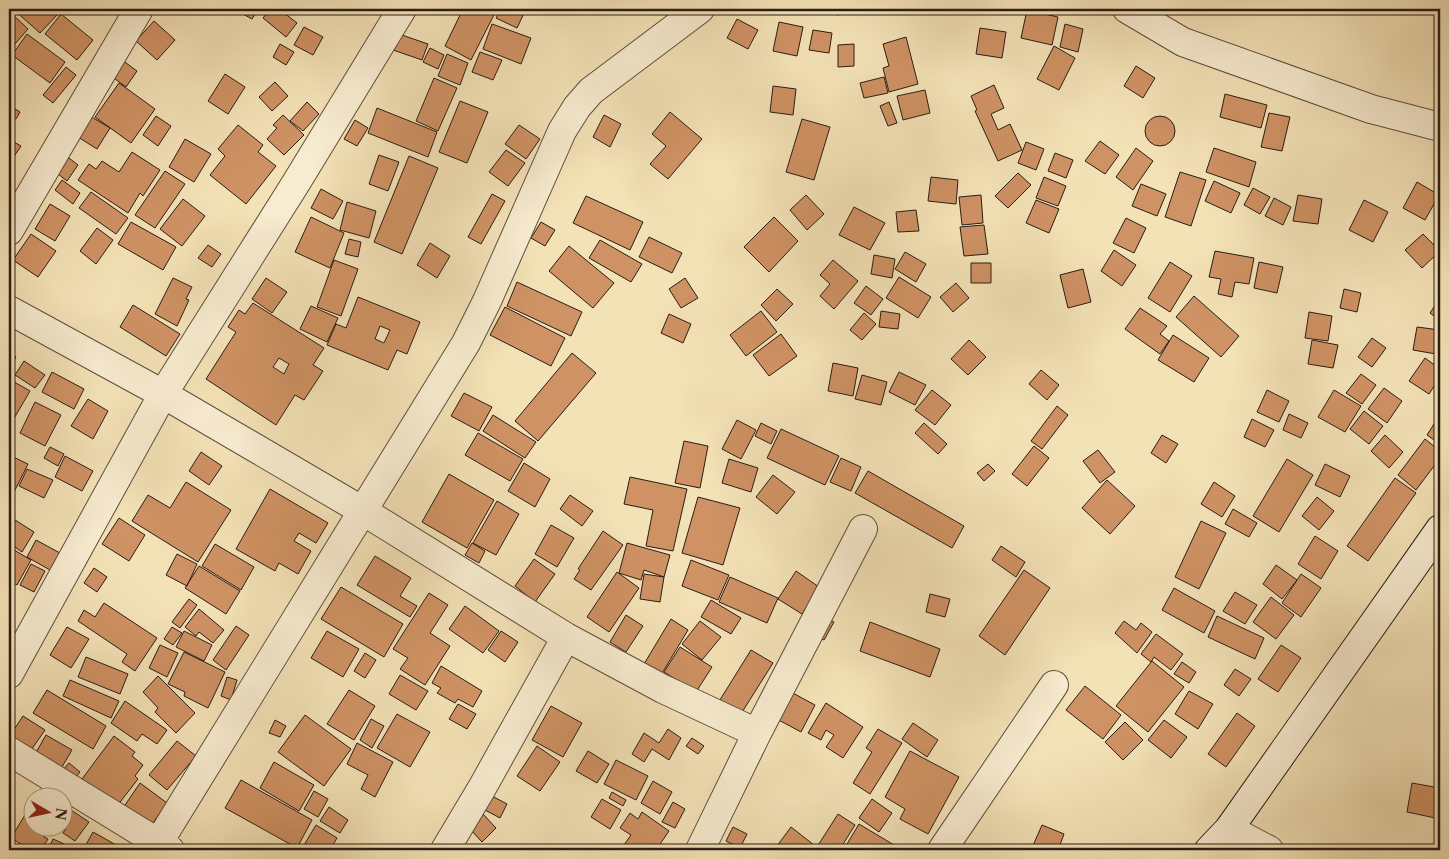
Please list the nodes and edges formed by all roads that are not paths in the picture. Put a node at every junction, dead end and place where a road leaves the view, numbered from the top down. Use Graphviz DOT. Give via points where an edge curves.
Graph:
graph roads {
  1 [pos="139,9"];
  2 [pos="402,9"];
  3 [pos="700,9"];
  4 [pos="1127,9"];
  5 [pos="1440,128"];
  6 [pos="9,231"];
  7 [pos="9,310"];
  8 [pos="163,394"];
  9 [pos="363,511"];
  10 [pos="862,529"];
  11 [pos="1440,529"];
  12 [pos="566,637"];
  13 [pos="9,674"];
  14 [pos="1054,685"];
  15 [pos="757,733"];
  16 [pos="9,751"];
  17 [pos="1229,829"];
  18 [pos="161,848"];
  19 [pos="445,850"];
  20 [pos="700,850"];
  21 [pos="942,850"];
  22 [pos="1209,850"];
  23 [pos="1269,850"];
  1 -- 6 [label="street"];
  2 -- 8 [label="street"];
  3 -- 9 [label="street" via="591,91 577,107 562,131 466,343"];
  4 -- 5 [label="street" via="1184,42 1370,109"];
  7 -- 8 [label="street"];
  8 -- 9 [label="street"];
  8 -- 13 [label="street"];
  9 -- 12 [label="street"];
  9 -- 18 [label="street"];
  10 -- 15 [label="street"];
  11 -- 17 [label="street"];
  12 -- 15 [label="street" via="663,689"];
  12 -- 19 [label="street"];
  14 -- 21 [label="street"];
  15 -- 20 [label="street"];
  16 -- 18 [label="street"];
  17 -- 22 [label="street"];
  17 -- 23 [label="street"];
}
